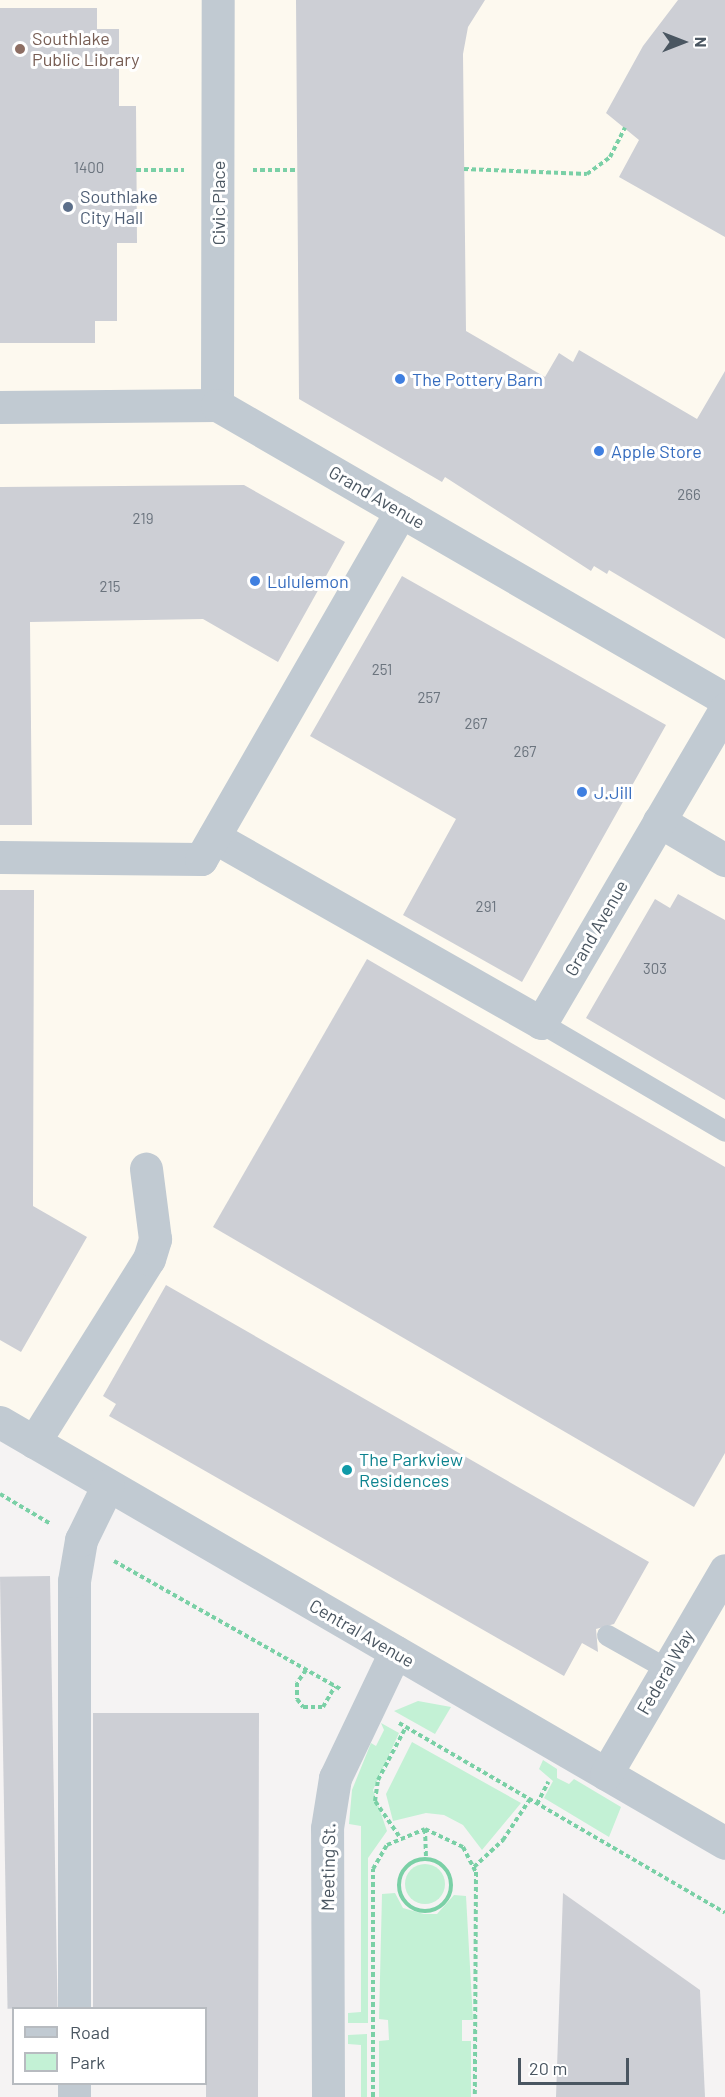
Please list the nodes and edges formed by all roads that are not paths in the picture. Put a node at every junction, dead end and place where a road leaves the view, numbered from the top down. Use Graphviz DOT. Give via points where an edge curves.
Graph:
graph roads {
  1 [pos="218,0"];
  2 [pos="217,405"];
  3 [pos="0,407"];
  4 [pos="401,511"];
  5 [pos="725,699"];
  6 [pos="725,709"];
  7 [pos="659,821"];
  8 [pos="214,837"];
  9 [pos="0,857"];
  10 [pos="725,860"];
  11 [pos="541,1023"];
  12 [pos="725,1131"];
  13 [pos="146,1169"];
  14 [pos="0,1422"];
  15 [pos="34,1442"];
  16 [pos="108,1485"];
  17 [pos="725,1570"];
  18 [pos="607,1635"];
  19 [pos="395,1652"];
  20 [pos="667,1670"];
  21 [pos="606,1774"];
  22 [pos="725,1843"];
  23 [pos="74,2007"];
  24 [pos="328,2097"];
  1 -- 2 [label="street, Civic Place"];
  2 -- 3 [label="street"];
  2 -- 4 [label="street, Grand Avenue"];
  4 -- 5 [label="street, Grand Avenue"];
  4 -- 8 [label="street"];
  6 -- 7 [label="street, Grand Avenue"];
  7 -- 10 [label="street"];
  7 -- 11 [label="street, Grand Avenue"];
  8 -- 9 [label="street" via="201,858"];
  8 -- 11 [label="street"];
  11 -- 12 [label="lane"];
  13 -- 15 [label="street" via="155,1239 149,1259"];
  14 -- 15 [label="street, Central Avenue"];
  15 -- 16 [label="street, Central Avenue"];
  16 -- 19 [label="street, Central Avenue"];
  16 -- 23 [label="street" via="81,1540 74,1581"];
  17 -- 20 [label="street, Federal Way"];
  18 -- 20 [label="lane"];
  19 -- 21 [label="street, Central Avenue"];
  19 -- 24 [label="street, Meeting St." via="335,1778 327,1828"];
  20 -- 21 [label="street, Federal Way"];
  21 -- 22 [label="street, Central Avenue"];
}
